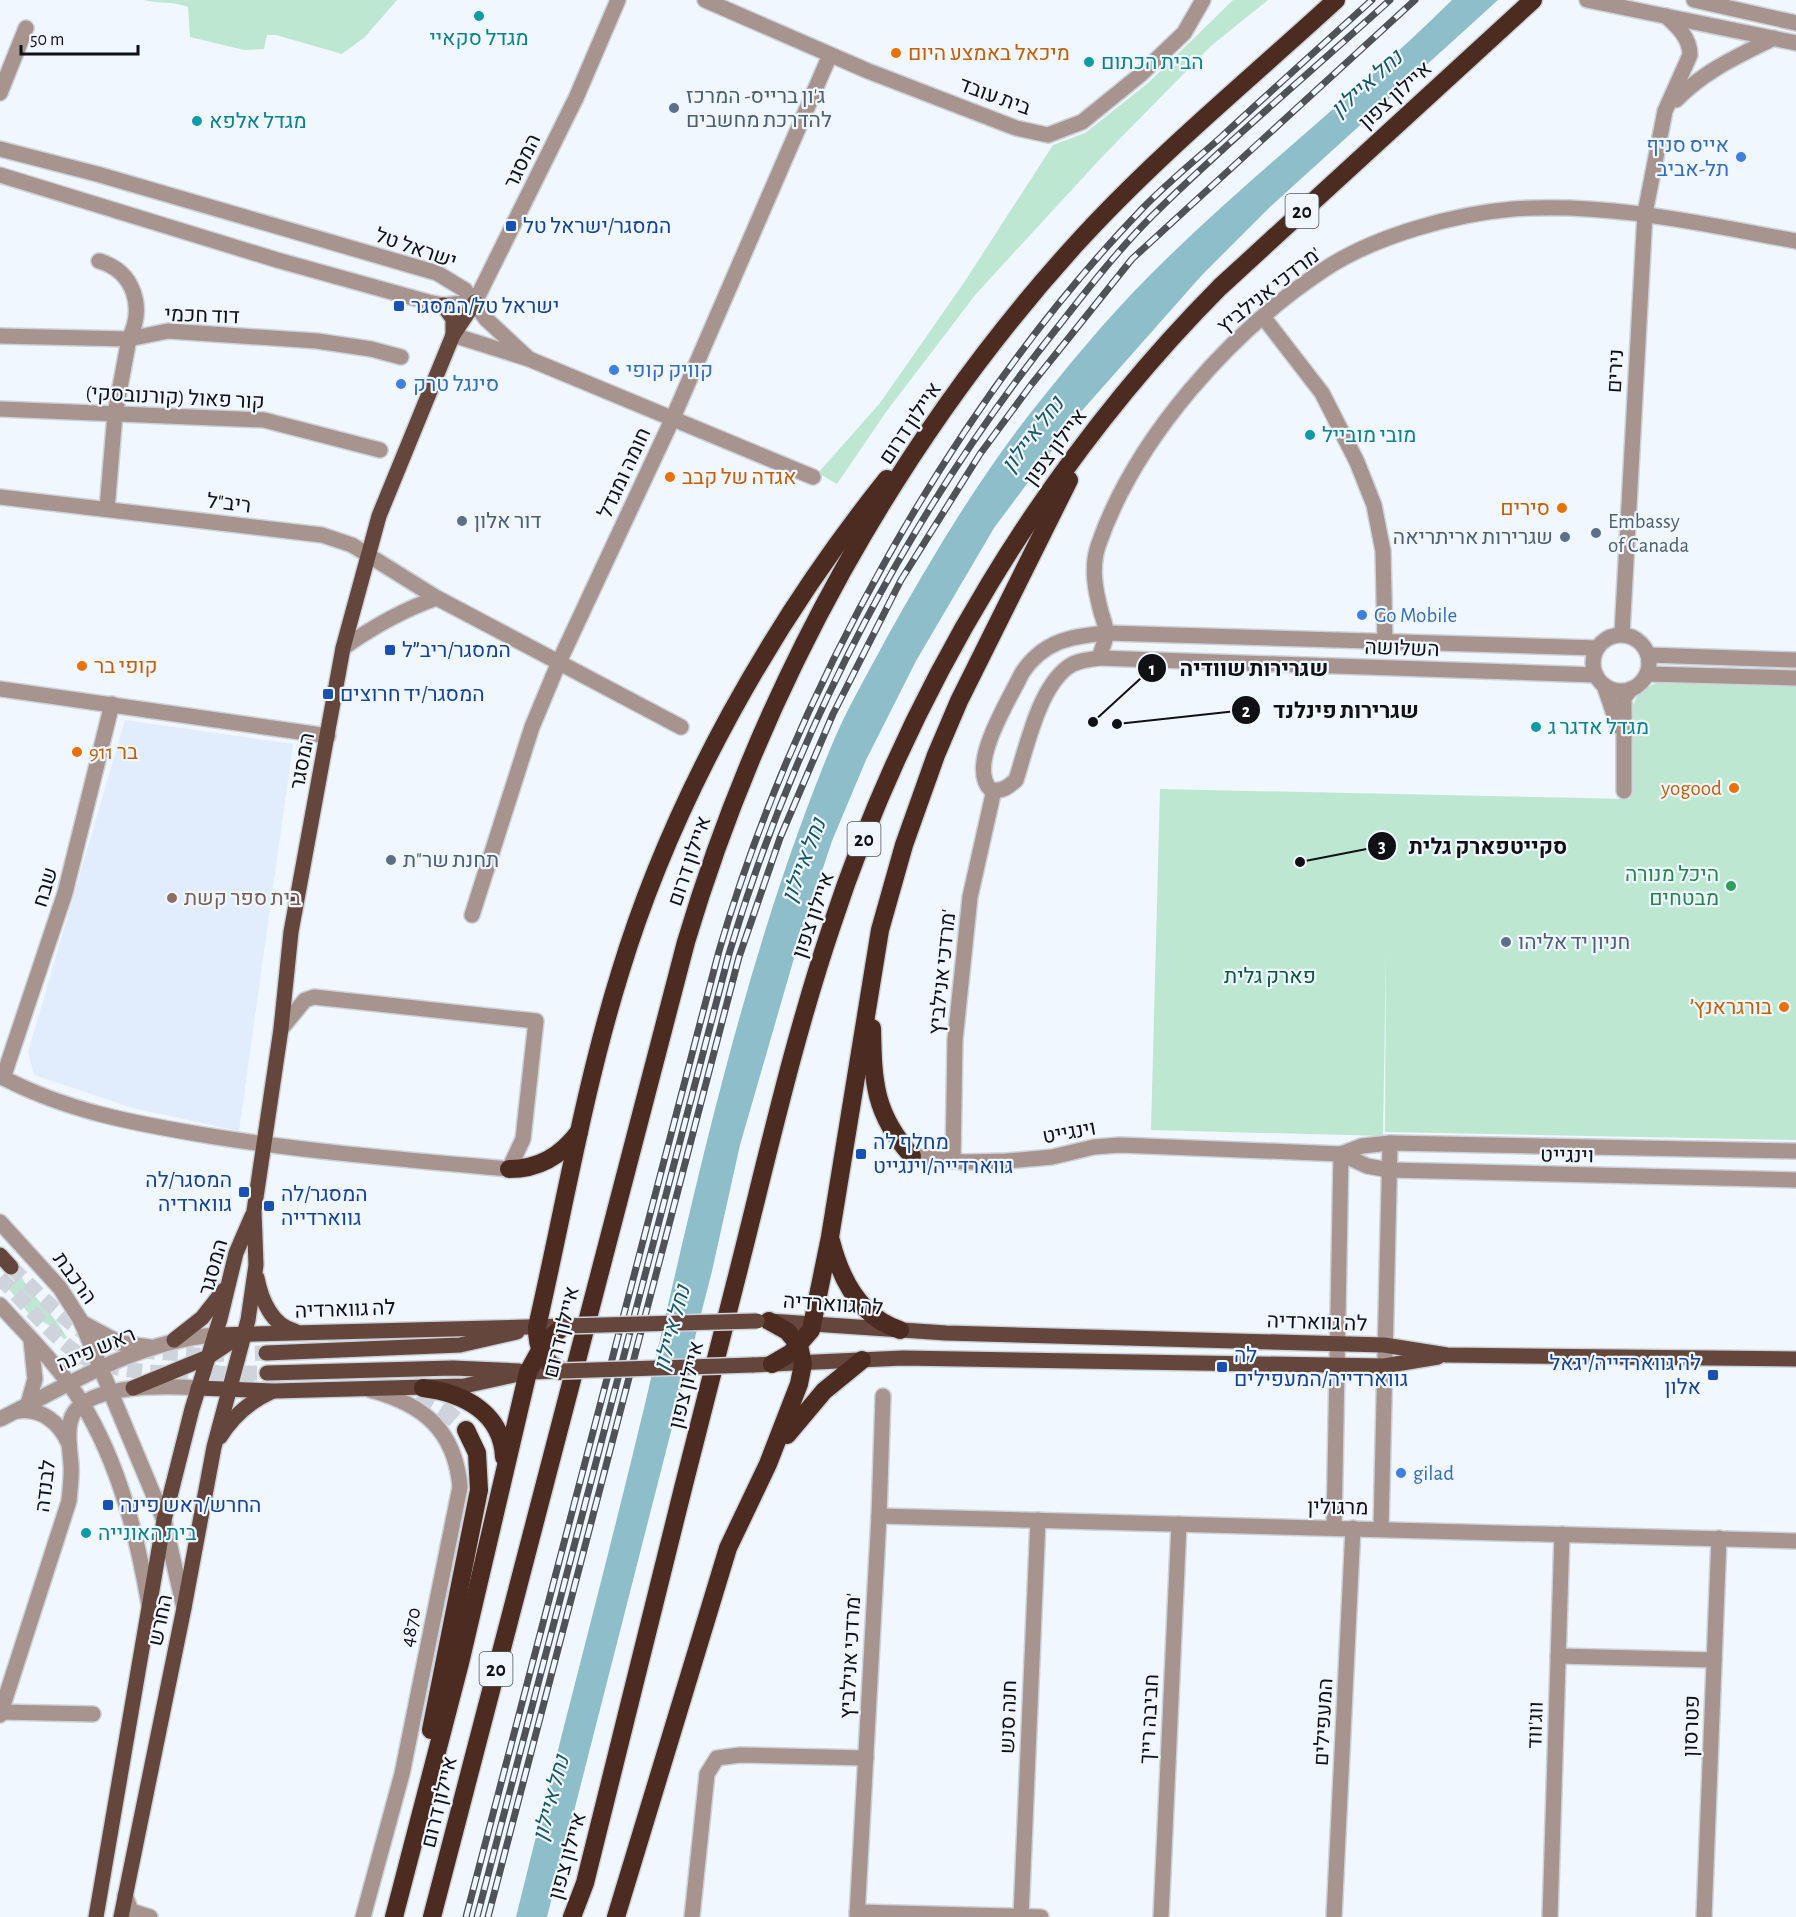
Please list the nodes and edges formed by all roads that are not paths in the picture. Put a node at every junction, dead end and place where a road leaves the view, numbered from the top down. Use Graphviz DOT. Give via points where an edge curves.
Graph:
graph roads {
  1 [pos="618,0"];
  2 [pos="705,0"];
  3 [pos="1203,0"];
  4 [pos="1336,0"];
  5 [pos="1533,0"];
  6 [pos="1587,0"];
  7 [pos="1694,0"];
  8 [pos="1666,16"];
  9 [pos="1796,23"];
  10 [pos="26,28"];
  11 [pos="1774,38"];
  12 [pos="1796,43"];
  13 [pos="830,56"];
  14 [pos="0,93"];
  15 [pos="1665,111"];
  16 [pos="0,149"];
  17 [pos="0,175"];
  18 [pos="1645,213"];
  19 [pos="1796,241"];
  20 [pos="99,261"];
  21 [pos="475,302"];
  22 [pos="442,305"];
  23 [pos="1264,318"];
  24 [pos="453,335"];
  25 [pos="0,336"];
  26 [pos="129,339"];
  27 [pos="401,357"];
  28 [pos="530,360"];
  29 [pos="976,368"];
  30 [pos="0,409"];
  31 [pos="115,414"];
  32 [pos="672,420"];
  33 [pos="1093,433"];
  34 [pos="380,450"];
  35 [pos="813,477"];
  36 [pos="0,497"];
  37 [pos="107,509"];
  38 [pos="368,554"];
  39 [pos="437,598"];
  40 [pos="1107,633"];
  41 [pos="1622,634"];
  42 [pos="1385,642"];
  43 [pos="344,648"];
  44 [pos="1597,648"];
  45 [pos="1648,655"];
  46 [pos="1099,658"];
  47 [pos="1796,660"];
  48 [pos="559,663"];
  49 [pos="1647,674"];
  50 [pos="1796,678"];
  51 [pos="1600,680"];
  52 [pos="1631,689"];
  53 [pos="0,690"];
  54 [pos="112,704"];
  55 [pos="681,727"];
  56 [pos="328,736"];
  57 [pos="1623,755"];
  58 [pos="994,790"];
  59 [pos="1624,791"];
  60 [pos="472,915"];
  61 [pos="870,985"];
  62 [pos="281,1029"];
  63 [pos="2,1077"];
  64 [pos="580,1131"];
  65 [pos="1390,1143"];
  66 [pos="265,1145"];
  67 [pos="1796,1151"];
  68 [pos="1341,1154"];
  69 [pos="912,1156"];
  70 [pos="953,1161"];
  71 [pos="509,1169"];
  72 [pos="1389,1170"];
  73 [pos="1796,1180"];
  74 [pos="254,1211"];
  75 [pos="0,1222"];
  76 [pos="830,1237"];
  77 [pos="0,1255"];
  78 [pos="256,1265"];
  79 [pos="12,1267"];
  80 [pos="231,1280"];
  81 [pos="0,1305"];
  82 [pos="81,1321"];
  83 [pos="763,1321"];
  84 [pos="812,1322"];
  85 [pos="564,1326"];
  86 [pos="537,1327"];
  87 [pos="900,1330"];
  88 [pos="301,1332"];
  89 [pos="244,1333"];
  90 [pos="215,1335"];
  91 [pos="32,1340"];
  92 [pos="174,1340"];
  93 [pos="1337,1343"];
  94 [pos="1384,1344"];
  95 [pos="799,1345"];
  96 [pos="153,1347"];
  97 [pos="539,1349"];
  98 [pos="266,1353"];
  99 [pos="1447,1355"];
  100 [pos="208,1357"];
  101 [pos="1796,1359"];
  102 [pos="862,1360"];
  103 [pos="772,1364"];
  104 [pos="803,1364"];
  105 [pos="1336,1366"];
  106 [pos="1384,1366"];
  107 [pos="101,1368"];
  108 [pos="561,1371"];
  109 [pos="528,1372"];
  110 [pos="267,1373"];
  111 [pos="68,1383"];
  112 [pos="133,1388"];
  113 [pos="198,1388"];
  114 [pos="423,1388"];
  115 [pos="227,1389"];
  116 [pos="367,1389"];
  117 [pos="274,1391"];
  118 [pos="111,1393"];
  119 [pos="883,1396"];
  120 [pos="82,1403"];
  121 [pos="28,1404"];
  122 [pos="14,1412"];
  123 [pos="0,1419"];
  124 [pos="466,1430"];
  125 [pos="70,1447"];
  126 [pos="214,1447"];
  127 [pos="768,1464"];
  128 [pos="503,1476"];
  129 [pos="879,1516"];
  130 [pos="164,1520"];
  131 [pos="1038,1520"];
  132 [pos="1179,1524"];
  133 [pos="1334,1528"];
  134 [pos="1353,1528"];
  135 [pos="1381,1529"];
  136 [pos="1562,1533"];
  137 [pos="1719,1538"];
  138 [pos="1796,1541"];
  139 [pos="149,1606"];
  140 [pos="184,1608"];
  141 [pos="1558,1656"];
  142 [pos="1714,1660"];
  143 [pos="0,1713"];
  144 [pos="93,1714"];
  145 [pos="866,1758"];
  146 [pos="410,1851"];
  147 [pos="585,1883"];
  148 [pos="125,1895"];
  149 [pos="857,1915"];
  150 [pos="1021,1916"];
  151 [pos="96,1917"];
  152 [pos="121,1917"];
  153 [pos="150,1917"];
  154 [pos="363,1917"];
  155 [pos="394,1917"];
  156 [pos="432,1917"];
  157 [pos="572,1917"];
  158 [pos="579,1917"];
  159 [pos="616,1917"];
  160 [pos="692,1917"];
  161 [pos="1041,1917"];
  162 [pos="1161,1917"];
  163 [pos="1334,1917"];
  164 [pos="1550,1917"];
  165 [pos="1704,1917"];
  1 -- 21 [label="street, המסגר" via="576,98"];
  2 -- 13 [label="street, בית עובד"];
  3 -- 13 [label="street, בית עובד" via="1184,33 1097,112 1057,133 1038,134 1016,128"];
  4 -- 29 [label="highway, איילון דרום / 20" via="1096,223"];
  5 -- 33 [label="highway, איילון צפון / 20" via="1220,286 1157,353"];
  6 -- 8 [label="street"];
  7 -- 9 [label="street"];
  8 -- 11 [label="street"];
  8 -- 15 [label="street, נירים" via="1690,46 1684,70"];
  10 -- 14 [label="street"];
  11 -- 12 [label="street"];
  11 -- 15 [label="street" via="1715,67 1691,84"];
  13 -- 32 [label="street, חומה ומגדל"];
  15 -- 18 [label="street, נירים"];
  16 -- 21 [label="street, ישראל טל" via="437,273 465,290"];
  17 -- 22 [label="street, ישראל טל" via="277,260"];
  18 -- 19 [label="street, מרדכי אנילביץ'"];
  18 -- 23 [label="street, מרדכי אנילביץ'" via="1512,209 1478,213 1415,230 1326,268"];
  18 -- 41 [label="street, נירים"];
  20 -- 26 [label="street" via="111,265 134,289 137,301"];
  21 -- 22 [label="street, ישראל טל"];
  21 -- 24 [label="main road, המסגר"];
  21 -- 28 [label="street" via="486,319"];
  22 -- 24 [label="main road" via="453,319"];
  23 -- 40 [label="street, מרדכי אנילביץ'" via="1218,356 1144,450 1115,504 1094,562 1096,595"];
  23 -- 42 [label="street" via="1322,393 1374,505 1383,551"];
  24 -- 28 [label="street"];
  24 -- 38 [label="main road, המסגר" via="379,516"];
  25 -- 26 [label="street, דוד חכמי"];
  26 -- 27 [label="street, דוד חכמי" via="168,331 317,341"];
  26 -- 31 [label="street"];
  28 -- 32 [label="street"];
  29 -- 64 [label="highway" via="806,586 726,725 666,847 634,928"];
  29 -- 156 [label="highway, איילון דרום / 20" via="894,485 820,614 754,754 706,878"];
  30 -- 31 [label="street, קור פאול (קורנובסקי)"];
  31 -- 34 [label="street, קור פאול (קורנובסקי)" via="264,420"];
  31 -- 37 [label="street"];
  32 -- 35 [label="street"];
  32 -- 48 [label="street, חומה ומגדל"];
  33 -- 61 [label="highway" via="981,653 936,755 890,889"];
  33 -- 147 [label="highway, איילון צפון / 20" via="1023,530 939,675 878,806 832,921 719,1344"];
  36 -- 37 [label="street, ריב\"ל"];
  37 -- 38 [label="street, ריב\"ל" via="322,535"];
  38 -- 39 [label="street, ריב\"ל"];
  38 -- 43 [label="main road, המסגר"];
  39 -- 43 [label="street" via="404,609"];
  39 -- 48 [label="street, ריב\"ל"];
  40 -- 42 [label="street, השלושה"];
  40 -- 46 [label="street"];
  40 -- 58 [label="street" via="1056,642 1029,663 984,756 984,780"];
  41 -- 44 [label="street"];
  41 -- 45 [label="street" via="1639,640"];
  42 -- 44 [label="street, השלושה"];
  43 -- 56 [label="main road, המסגר"];
  44 -- 51 [label="street" via="1594,656"];
  45 -- 47 [label="street"];
  45 -- 49 [label="street"];
  46 -- 51 [label="street, השלושה"];
  46 -- 58 [label="street" via="1080,661 1058,675 1041,705 1016,780 1008,788"];
  48 -- 55 [label="street, ריב\"ל"];
  48 -- 60 [label="street, חומה ומגדל" via="532,727"];
  49 -- 50 [label="street"];
  49 -- 52 [label="street"];
  51 -- 52 [label="street" via="1622,691"];
  51 -- 57 [label="street" via="1617,720"];
  52 -- 57 [label="street" via="1624,698"];
  53 -- 54 [label="street"];
  54 -- 56 [label="street"];
  54 -- 63 [label="street, שבח" via="65,893"];
  56 -- 62 [label="main road, המסגר" via="291,932"];
  57 -- 59 [label="street"];
  58 -- 70 [label="street, מרדכי אנילביץ'" via="970,897 955,1040"];
  61 -- 69 [label="highway" via="873,1070 878,1096 891,1131"];
  61 -- 76 [label="highway"];
  62 -- 66 [label="main road, המסגר"];
  62 -- 71 [label="street" via="305,1000 314,998 536,1021 523,1139"];
  63 -- 66 [label="street" via="76,1108 130,1122"];
  64 -- 71 [label="highway" via="562,1151 541,1165"];
  64 -- 86 [label="highway"];
  65 -- 67 [label="street, וינגייט"];
  65 -- 68 [label="street, וינגייט" via="1362,1146"];
  65 -- 72 [label="street"];
  66 -- 71 [label="street"];
  66 -- 74 [label="main road, המסגר"];
  68 -- 70 [label="street, וינגייט" via="1119,1145 1039,1158"];
  68 -- 72 [label="street, וינגייט" via="1367,1166"];
  68 -- 93 [label="street"];
  69 -- 70 [label="street, וינגייט"];
  72 -- 73 [label="street, וינגייט"];
  72 -- 94 [label="street"];
  74 -- 78 [label="main road, המסגר"];
  74 -- 80 [label="main road, המסגר" via="236,1253"];
  75 -- 82 [label="street, הרכבת" via="60,1288"];
  76 -- 84 [label="highway"];
  76 -- 87 [label="highway" via="843,1275 860,1303 875,1319"];
  77 -- 79 [label="main road"];
  78 -- 88 [label="main road" via="260,1292 272,1315 283,1326"];
  78 -- 89 [label="main road, המסגר"];
  80 -- 90 [label="main road, המסגר"];
  80 -- 92 [label="main road" via="213,1307"];
  81 -- 91 [label="street"];
  82 -- 96 [label="street" via="120,1343"];
  82 -- 107 [label="street, הרכבת"];
  83 -- 84 [label="main road, לה גווארדיה"];
  83 -- 85 [label="main road, לה גווארדיה, bridge"];
  83 -- 95 [label="highway" via="787,1331"];
  84 -- 87 [label="main road, לה גווארדיה"];
  84 -- 95 [label="highway" via="811,1330"];
  85 -- 86 [label="main road, לה גווארדיה"];
  85 -- 97 [label="highway"];
  86 -- 88 [label="main road, לה גווארדיה"];
  86 -- 97 [label="highway"];
  86 -- 98 [label="main road" via="460,1345"];
  87 -- 93 [label="main road, לה גווארדיה"];
  88 -- 89 [label="main road, לה גווארדיה"];
  89 -- 90 [label="main road, לה גווארדיה"];
  89 -- 100 [label="main road"];
  89 -- 115 [label="main road, החרש"];
  90 -- 92 [label="street, ראש פינה"];
  90 -- 100 [label="main road, החרש"];
  91 -- 111 [label="street"];
  91 -- 121 [label="street" via="35,1379"];
  92 -- 96 [label="street, ראש פינה"];
  93 -- 94 [label="main road, לה גווארדיה"];
  93 -- 105 [label="street"];
  94 -- 99 [label="main road, לה גווארדיה"];
  94 -- 106 [label="street"];
  95 -- 103 [label="highway"];
  95 -- 104 [label="highway"];
  96 -- 107 [label="street, ראש פינה"];
  97 -- 108 [label="highway"];
  97 -- 109 [label="highway"];
  99 -- 101 [label="main road, לה גווארדיה"];
  99 -- 106 [label="main road, לה גווארדיה"];
  100 -- 112 [label="main road"];
  100 -- 113 [label="main road, החרש"];
  102 -- 104 [label="main road, לה גווארדיה"];
  102 -- 105 [label="main road, לה גווארדיה"];
  102 -- 127 [label="highway" via="819,1396"];
  103 -- 104 [label="main road, לה גווארדיה"];
  103 -- 108 [label="main road, לה גווארדיה, bridge"];
  104 -- 127 [label="highway"];
  105 -- 106 [label="main road, לה גווארדיה"];
  105 -- 133 [label="street"];
  106 -- 135 [label="street"];
  107 -- 111 [label="street, ראש פינה"];
  107 -- 118 [label="street, הרכבת"];
  108 -- 109 [label="main road, לה גווארדיה"];
  109 -- 110 [label="main road" via="453,1368"];
  109 -- 114 [label="main road, לה גווארדיה" via="485,1383"];
  109 -- 128 [label="highway"];
  111 -- 120 [label="street"];
  111 -- 121 [label="street, ראש פינה"];
  112 -- 113 [label="street"];
  112 -- 118 [label="street"];
  113 -- 115 [label="main road"];
  113 -- 130 [label="main road, החרש"];
  114 -- 116 [label="main road, לה גווארדיה"];
  114 -- 128 [label="highway" via="449,1394 489,1415 503,1445"];
  115 -- 117 [label="main road, לה גווארדיה"];
  115 -- 126 [label="main road, החרש"];
  116 -- 117 [label="main road, לה גווארדיה"];
  116 -- 154 [label="street, 4870" via="417,1410 444,1433 456,1457 460,1487 402,1774"];
  117 -- 126 [label="main road" via="241,1411"];
  118 -- 120 [label="street"];
  118 -- 130 [label="street, הרכבת"];
  119 -- 129 [label="street, מרדכי אנילביץ'"];
  120 -- 125 [label="street, לבנדה" via="70,1422"];
  120 -- 139 [label="street" via="132,1519"];
  121 -- 122 [label="street, ראש פינה"];
  122 -- 123 [label="street, ראש פינה"];
  122 -- 125 [label="street" via="35,1411 45,1415 60,1428"];
  124 -- 146 [label="highway" via="477,1453 479,1490"];
  125 -- 143 [label="street, לבנדה" via="69,1501"];
  126 -- 140 [label="main road, החרש"];
  127 -- 159 [label="highway" via="728,1548"];
  128 -- 146 [label="highway" via="460,1663"];
  129 -- 131 [label="street, מרגולין"];
  129 -- 145 [label="street, מרדכי אנילביץ'"];
  130 -- 139 [label="main road, החרש"];
  130 -- 140 [label="street, הרכבת"];
  131 -- 132 [label="street, מרגולין"];
  131 -- 150 [label="street, חנה סנש"];
  132 -- 133 [label="street, מרגולין"];
  132 -- 162 [label="street, חביבה רייך"];
  133 -- 134 [label="street, מרגולין"];
  134 -- 135 [label="street, מרגולין"];
  134 -- 163 [label="street, המעפילים"];
  135 -- 136 [label="street, מרגולין"];
  136 -- 137 [label="street, מרגולין"];
  136 -- 141 [label="street, ווג'ווד"];
  137 -- 138 [label="street, מרגולין"];
  137 -- 142 [label="street, פטרסון"];
  139 -- 151 [label="main road, החרש"];
  140 -- 148 [label="main road, החרש"];
  141 -- 142 [label="street"];
  141 -- 164 [label="street, ווג'ווד"];
  142 -- 165 [label="street, פטרסון"];
  143 -- 144 [label="street"];
  145 -- 149 [label="street, מרדכי אנילביץ'"];
  145 -- 160 [label="street" via="717,1758 707,1774"];
  146 -- 155 [label="highway"];
  147 -- 157 [label="highway, איילון צפון / 20"];
  147 -- 158 [label="highway"];
  148 -- 152 [label="main road, החרש"];
  148 -- 153 [label="street" via="131,1911"];
  149 -- 150 [label="street"];
  150 -- 161 [label="street"];
}
